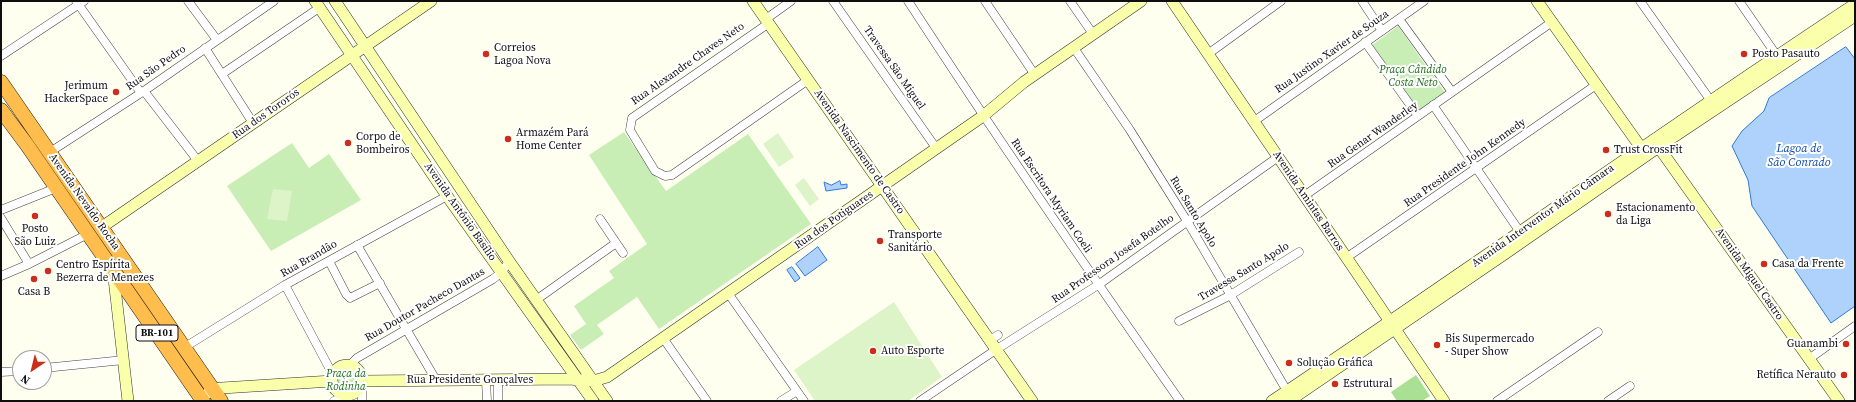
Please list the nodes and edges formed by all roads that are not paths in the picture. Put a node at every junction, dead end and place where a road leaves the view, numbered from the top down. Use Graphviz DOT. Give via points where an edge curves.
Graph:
graph roads {
  1 [pos="188,1"];
  2 [pos="274,1"];
  3 [pos="335,1"];
  4 [pos="431,1"];
  5 [pos="753,1"];
  6 [pos="791,1"];
  7 [pos="833,1"];
  8 [pos="908,1"];
  9 [pos="985,1"];
  10 [pos="1070,1"];
  11 [pos="1141,1"];
  12 [pos="1172,1"];
  13 [pos="1282,1"];
  14 [pos="1362,1"];
  15 [pos="1424,1"];
  16 [pos="1537,1"];
  17 [pos="1640,1"];
  18 [pos="1739,1"];
  19 [pos="80,2"];
  20 [pos="317,4"];
  21 [pos="1851,11"];
  22 [pos="1399,19"];
  23 [pos="767,21"];
  24 [pos="1552,22"];
  25 [pos="1382,31"];
  26 [pos="1093,34"];
  27 [pos="216,40"];
  28 [pos="1365,42"];
  29 [pos="365,45"];
  30 [pos="205,48"];
  31 [pos="1074,48"];
  32 [pos="352,54"];
  33 [pos="1208,54"];
  34 [pos="1,56"];
  35 [pos="1777,56"];
  36 [pos="222,74"];
  37 [pos="1035,75"];
  38 [pos="808,80"];
  39 [pos="1,82"];
  40 [pos="1596,85"];
  41 [pos="143,92"];
  42 [pos="1452,92"];
  43 [pos="1711,100"];
  44 [pos="1433,105"];
  45 [pos="1,110"];
  46 [pos="983,116"];
  47 [pos="1418,116"];
  48 [pos="1253,122"];
  49 [pos="253,123"];
  50 [pos="1654,146"];
  51 [pos="936,148"];
  52 [pos="1640,148"];
  53 [pos="50,152"];
  54 [pos="1278,157"];
  55 [pos="198,161"];
  56 [pos="1476,168"];
  57 [pos="883,186"];
  58 [pos="56,188"];
  59 [pos="447,196"];
  60 [pos="1304,196"];
  61 [pos="1,210"];
  62 [pos="1,218"];
  63 [pos="600,219"];
  64 [pos="1187,221"];
  65 [pos="102,228"];
  66 [pos="1520,232"];
  67 [pos="88,234"];
  68 [pos="616,243"];
  69 [pos="357,245"];
  70 [pos="1299,252"];
  71 [pos="623,253"];
  72 [pos="1346,258"];
  73 [pos="329,261"];
  74 [pos="509,261"];
  75 [pos="29,264"];
  76 [pos="113,268"];
  77 [pos="502,272"];
  78 [pos="1,276"];
  79 [pos="380,283"];
  80 [pos="1098,285"];
  81 [pos="285,286"];
  82 [pos="728,293"];
  83 [pos="1229,296"];
  84 [pos="536,300"];
  85 [pos="1179,321"];
  86 [pos="1391,325"];
  87 [pos="1855,326"];
  88 [pos="406,329"];
  89 [pos="1598,332"];
  90 [pos="663,338"];
  91 [pos="995,341"];
  92 [pos="185,347"];
  93 [pos="1809,359"];
  94 [pos="124,360"];
  95 [pos="350,365"];
  96 [pos="52,367"];
  97 [pos="12,371"];
  98 [pos="1,372"];
  99 [pos="332,378"];
  100 [pos="436,380"];
  101 [pos="577,380"];
  102 [pos="486,381"];
  103 [pos="498,381"];
  104 [pos="593,381"];
  105 [pos="362,384"];
  106 [pos="1630,386"];
  107 [pos="213,390"];
  108 [pos="797,391"];
  109 [pos="344,396"];
  110 [pos="1290,398"];
  111 [pos="200,400"];
  112 [pos="1440,400"];
  113 [pos="128,401"];
  114 [pos="222,401"];
  115 [pos="334,401"];
  116 [pos="362,401"];
  117 [pos="487,401"];
  118 [pos="498,401"];
  119 [pos="593,401"];
  120 [pos="607,401"];
  121 [pos="707,401"];
  122 [pos="781,401"];
  123 [pos="804,401"];
  124 [pos="920,401"];
  125 [pos="1032,401"];
  126 [pos="1180,401"];
  127 [pos="1272,401"];
  128 [pos="1497,401"];
  129 [pos="1608,401"];
  130 [pos="1839,401"];
  1 -- 27 [label="street"];
  2 -- 27 [label="street, Rua São Pedro"];
  3 -- 29 [label="main road, Avenida Antônio Basílio"];
  4 -- 29 [label="main road, Rua dos Tororós"];
  5 -- 23 [label="main road, Avenida Nascimento de Castro"];
  6 -- 23 [label="street, Rua Alexandre Chaves Neto"];
  7 -- 51 [label="street, Travessa São Miguel"];
  8 -- 46 [label="street, Rua Escritora Myriam Coeli"];
  9 -- 37 [label="street"];
  10 -- 26 [label="street"];
  11 -- 26 [label="main road, Rua dos Potiguares"];
  12 -- 33 [label="main road, Avenida Amintas Barros"];
  13 -- 33 [label="street"];
  14 -- 25 [label="street"];
  15 -- 22 [label="street, Rua Justino Xavier de Souza"];
  16 -- 24 [label="main road"];
  17 -- 43 [label="street"];
  18 -- 35 [label="street"];
  19 -- 34 [label="street"];
  19 -- 41 [label="street"];
  20 -- 32 [label="main road, Avenida Antônio Basílio"];
  20 -- 36 [label="street"];
  21 -- 35 [label="main road, Avenida Interventor Mário Câmara"];
  21 -- 50 [label="main road, Avenida Interventor Mário Câmara"];
  22 -- 25 [label="street, Rua Justino Xavier de Souza"];
  22 -- 42 [label="street"];
  23 -- 38 [label="main road, Avenida Nascimento de Castro"];
  23 -- 38 [label="street, Rua Alexandre Chaves Neto" via="634,116 630,130 655,170 659,174 669,176"];
  24 -- 40 [label="main road"];
  24 -- 42 [label="street, Rua Genar Wanderley"];
  25 -- 28 [label="street, Rua Justino Xavier de Souza"];
  26 -- 31 [label="main road, Rua dos Potiguares"];
  27 -- 30 [label="street, Rua São Pedro"];
  28 -- 47 [label="street"];
  28 -- 48 [label="street, Rua Justino Xavier de Souza"];
  29 -- 32 [label="main road, Rua dos Tororós"];
  29 -- 74 [label="main road, Avenida Antônio Basílio"];
  30 -- 36 [label="street"];
  30 -- 41 [label="street, Rua São Pedro"];
  31 -- 37 [label="main road, Rua dos Potiguares"];
  31 -- 64 [label="street, Rua Santo Apolo" via="1130,130"];
  32 -- 49 [label="main road, Rua dos Tororós"];
  32 -- 59 [label="main road, Avenida Antônio Basílio"];
  33 -- 48 [label="main road, Avenida Amintas Barros"];
  35 -- 43 [label="main road, Avenida Interventor Mário Câmara"];
  36 -- 49 [label="street"];
  37 -- 46 [label="main road, Rua dos Potiguares"];
  38 -- 57 [label="main road, Avenida Nascimento de Castro"];
  39 -- 53 [label="highway, Avenida Nevaldo Rocha / BR-101"];
  40 -- 52 [label="main road"];
  40 -- 56 [label="street, Rua Presidente John Kennedy"];
  41 -- 53 [label="street, Rua São Pedro"];
  41 -- 55 [label="street"];
  42 -- 44 [label="street, Rua Genar Wanderley"];
  43 -- 50 [label="main road, Avenida Interventor Mário Câmara"];
  44 -- 47 [label="street, Rua Genar Wanderley"];
  44 -- 56 [label="street"];
  45 -- 58 [label="highway, Avenida Nevaldo Rocha / BR-101"];
  46 -- 51 [label="main road, Rua dos Potiguares"];
  46 -- 80 [label="street, Rua Escritora Myriam Coeli"];
  47 -- 60 [label="street, Rua Genar Wanderley"];
  48 -- 54 [label="main road, Avenida Amintas Barros"];
  49 -- 55 [label="main road, Rua dos Tororós"];
  50 -- 52 [label="main road, Avenida Interventor Mário Câmara"];
  50 -- 86 [label="main road, Avenida Interventor Mário Câmara" via="1506,254"];
  50 -- 93 [label="main road, Avenida Miguel Castro"];
  51 -- 57 [label="main road, Rua dos Potiguares"];
  52 -- 66 [label="main road, Avenida Interventor Mário Câmara"];
  53 -- 65 [label="highway, Avenida Nevaldo Rocha / BR-101"];
  54 -- 60 [label="main road, Avenida Amintas Barros"];
  54 -- 64 [label="street, Rua Professora Josefa Botelho"];
  55 -- 65 [label="main road, Rua dos Tororós"];
  56 -- 66 [label="street"];
  56 -- 72 [label="street, Rua Presidente John Kennedy"];
  57 -- 82 [label="main road, Rua dos Potiguares"];
  57 -- 91 [label="main road, Avenida Nascimento de Castro"];
  58 -- 61 [label="street"];
  58 -- 67 [label="highway, Avenida Nevaldo Rocha / BR-101"];
  59 -- 69 [label="street, Rua Brandâo"];
  59 -- 77 [label="main road, Avenida Antônio Basílio"];
  60 -- 72 [label="main road, Avenida Amintas Barros"];
  62 -- 75 [label="street"];
  63 -- 68 [label="street"];
  64 -- 80 [label="street, Rua Professora Josefa Botelho"];
  64 -- 83 [label="street, Rua Santo Apolo"];
  65 -- 92 [label="highway, Avenida Nevaldo Rocha / BR-101"];
  66 -- 86 [label="main road, Avenida Interventor Mário Câmara"];
  67 -- 75 [label="street"];
  67 -- 76 [label="highway, Avenida Nevaldo Rocha / BR-101"];
  68 -- 71 [label="street"];
  68 -- 84 [label="street"];
  69 -- 73 [label="street, Rua Brandâo"];
  69 -- 79 [label="street"];
  70 -- 83 [label="street, Travessa Santo Apolo"];
  72 -- 86 [label="main road, Avenida Amintas Barros"];
  73 -- 79 [label="street" via="348,297 353,298"];
  73 -- 81 [label="street, Rua Brandâo"];
  74 -- 77 [label="street, Rua Doutor Pacheco Dantas"];
  74 -- 84 [label="main road, Avenida Antônio Basílio"];
  75 -- 78 [label="street"];
  76 -- 94 [label="main road"];
  76 -- 111 [label="highway, Avenida Nevaldo Rocha / BR-101"];
  77 -- 88 [label="street, Rua Doutor Pacheco Dantas"];
  77 -- 101 [label="main road, Avenida Antônio Basílio"];
  79 -- 88 [label="street"];
  80 -- 91 [label="street, Rua Professora Josefa Botelho"];
  80 -- 126 [label="street, Rua Escritora Myriam Coeli"];
  81 -- 92 [label="street, Rua Brandâo"];
  81 -- 99 [label="street"];
  82 -- 90 [label="main road, Rua dos Potiguares"];
  82 -- 108 [label="street"];
  83 -- 85 [label="street, Travessa Santo Apolo"];
  83 -- 110 [label="street, Rua Santo Apolo"];
  84 -- 104 [label="main road, Avenida Antônio Basílio"];
  86 -- 110 [label="main road, Avenida Interventor Mário Câmara"];
  86 -- 112 [label="main road, Avenida Amintas Barros"];
  87 -- 93 [label="street"];
  88 -- 95 [label="street, Rua Doutor Pacheco Dantas" via="357,358"];
  88 -- 100 [label="street"];
  89 -- 128 [label="street"];
  90 -- 104 [label="main road, Rua dos Potiguares" via="607,377"];
  90 -- 121 [label="street"];
  91 -- 124 [label="street, Rua Professora Josefa Botelho"];
  91 -- 125 [label="main road, Avenida Nascimento de Castro"];
  92 -- 107 [label="highway, Avenida Nevaldo Rocha / BR-101"];
  93 -- 130 [label="main road, Avenida Miguel Castro"];
  94 -- 96 [label="street"];
  94 -- 113 [label="main road"];
  95 -- 99 [label="main road" via="342,366"];
  95 -- 105 [label="main road" via="358,369"];
  97 -- 98 [label="street"];
  99 -- 107 [label="main road"];
  99 -- 109 [label="main road" via="336,391"];
  100 -- 102 [label="main road, Rua Presidente Gonçalves"];
  100 -- 105 [label="main road, Rua Presidente Gonçalves"];
  101 -- 103 [label="main road, Rua Presidente Gonçalves"];
  101 -- 104 [label="main road, Rua dos Potiguares"];
  101 -- 119 [label="main road, Avenida Antônio Basílio"];
  102 -- 103 [label="main road, Rua Presidente Gonçalves"];
  102 -- 117 [label="street"];
  103 -- 118 [label="street"];
  104 -- 120 [label="main road, Avenida Antônio Basílio"];
  105 -- 109 [label="main road" via="355,394"];
  105 -- 116 [label="street"];
  106 -- 129 [label="street"];
  107 -- 111 [label="main road"];
  107 -- 114 [label="highway, Avenida Nevaldo Rocha / BR-101"];
  108 -- 122 [label="street"];
  108 -- 123 [label="street"];
  109 -- 115 [label="street"];
  110 -- 127 [label="main road, Avenida Interventor Mário Câmara"];
}
